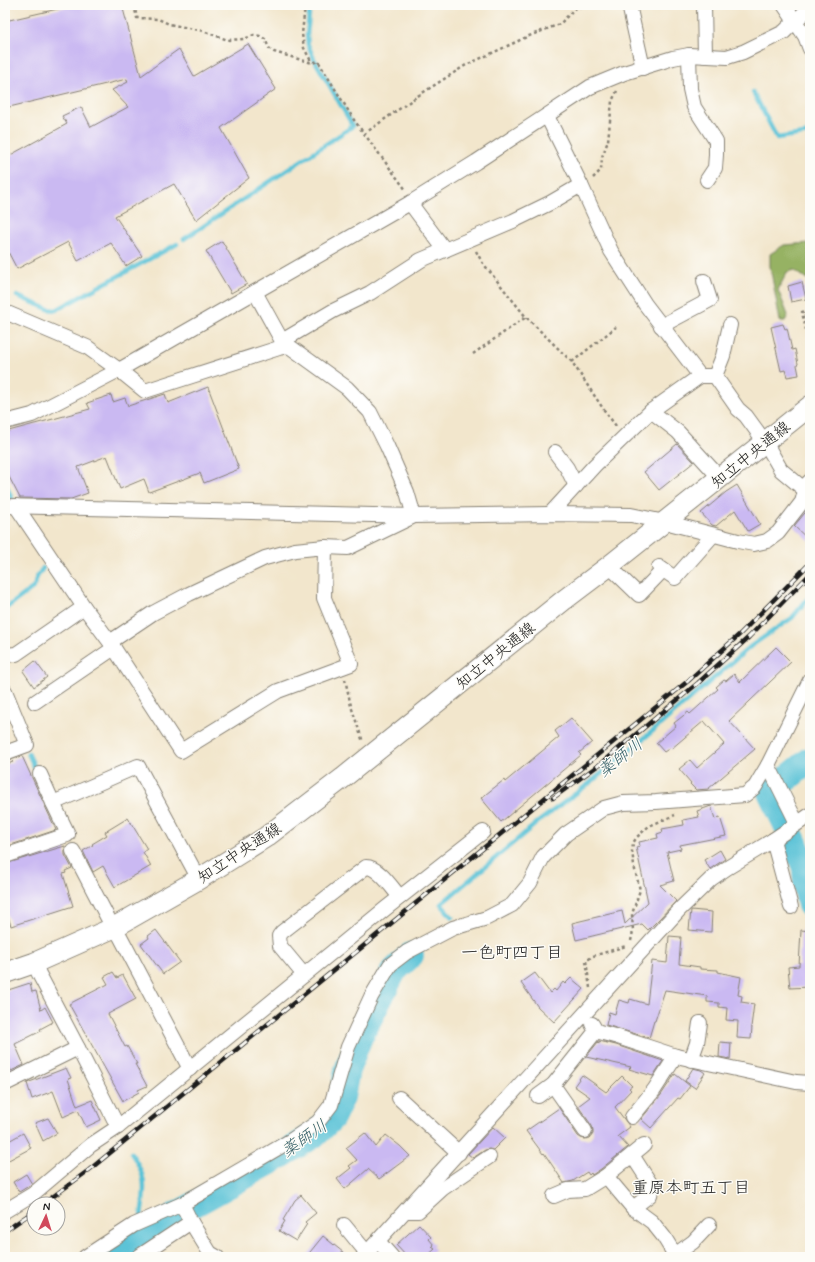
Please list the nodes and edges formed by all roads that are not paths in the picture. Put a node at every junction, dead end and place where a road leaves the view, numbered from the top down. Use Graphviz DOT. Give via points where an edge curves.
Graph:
graph roads {
  1 [pos="629,5"];
  2 [pos="704,5"];
  3 [pos="784,5"];
  4 [pos="810,8"];
  5 [pos="796,20"];
  6 [pos="810,49"];
  7 [pos="689,56"];
  8 [pos="705,56"];
  9 [pos="643,68"];
  10 [pos="547,116"];
  11 [pos="707,180"];
  12 [pos="581,186"];
  13 [pos="412,201"];
  14 [pos="445,250"];
  15 [pos="704,281"];
  16 [pos="255,292"];
  17 [pos="5,312"];
  18 [pos="730,325"];
  19 [pos="661,326"];
  20 [pos="286,344"];
  21 [pos="119,370"];
  22 [pos="700,376"];
  23 [pos="716,376"];
  24 [pos="810,406"];
  25 [pos="651,411"];
  26 [pos="5,422"];
  27 [pos="765,442"];
  28 [pos="555,452"];
  29 [pos="720,478"];
  30 [pos="576,486"];
  31 [pos="807,486"];
  32 [pos="11,506"];
  33 [pos="550,514"];
  34 [pos="414,516"];
  35 [pos="665,522"];
  36 [pos="712,535"];
  37 [pos="325,547"];
  38 [pos="609,566"];
  39 [pos="84,607"];
  40 [pos="112,645"];
  41 [pos="5,655"];
  42 [pos="810,680"];
  43 [pos="5,691"];
  44 [pos="35,702"];
  45 [pos="5,753"];
  46 [pos="771,771"];
  47 [pos="40,774"];
  48 [pos="54,803"];
  49 [pos="810,815"];
  50 [pos="786,831"];
  51 [pos="483,832"];
  52 [pos="73,851"];
  53 [pos="5,856"];
  54 [pos="199,879"];
  55 [pos="400,897"];
  56 [pos="791,907"];
  57 [pos="113,928"];
  58 [pos="34,963"];
  59 [pos="5,973"];
  60 [pos="304,976"];
  61 [pos="589,1009"];
  62 [pos="700,1023"];
  63 [pos="596,1031"];
  64 [pos="78,1048"];
  65 [pos="676,1056"];
  66 [pos="691,1060"];
  67 [pos="190,1069"];
  68 [pos="810,1083"];
  69 [pos="5,1084"];
  70 [pos="552,1085"];
  71 [pos="538,1096"];
  72 [pos="399,1098"];
  73 [pos="632,1117"];
  74 [pos="118,1127"];
  75 [pos="585,1131"];
  76 [pos="644,1145"];
  77 [pos="458,1153"];
  78 [pos="632,1155"];
  79 [pos="489,1157"];
  80 [pos="606,1176"];
  81 [pos="554,1196"];
  82 [pos="182,1204"];
  83 [pos="633,1208"];
  84 [pos="5,1211"];
  85 [pos="406,1211"];
  86 [pos="190,1221"];
  87 [pos="344,1225"];
  88 [pos="709,1225"];
  89 [pos="378,1241"];
  90 [pos="366,1255"];
  91 [pos="674,1256"];
  92 [pos="85,1257"];
  93 [pos="138,1257"];
  94 [pos="217,1257"];
  95 [pos="392,1257"];
  1 -- 9 [label="street"];
  2 -- 8 [label="street"];
  3 -- 5 [label="street"];
  4 -- 5 [label="street"];
  5 -- 6 [label="street"];
  5 -- 8 [label="street" via="784,32 743,52 727,57"];
  7 -- 8 [label="street"];
  7 -- 9 [label="street"];
  7 -- 11 [label="street" via="690,89 694,107 716,141 714,168"];
  9 -- 10 [label="street" via="590,87"];
  10 -- 12 [label="street"];
  10 -- 13 [label="street"];
  12 -- 14 [label="street" via="513,222"];
  12 -- 19 [label="street" via="611,251"];
  13 -- 14 [label="street"];
  13 -- 16 [label="street"];
  14 -- 20 [label="street" via="421,260 370,293 333,311"];
  15 -- 19 [label="street" via="710,300"];
  16 -- 20 [label="street"];
  16 -- 21 [label="street"];
  17 -- 21 [label="street" via="87,347"];
  18 -- 23 [label="street"];
  19 -- 22 [label="street"];
  20 -- 21 [label="street" via="145,391"];
  20 -- 34 [label="street" via="347,388 370,412 407,492"];
  21 -- 26 [label="street" via="32,415"];
  22 -- 23 [label="street"];
  22 -- 25 [label="street"];
  23 -- 27 [label="street" via="738,409"];
  24 -- 27 [label="street, 知立中央通線"];
  25 -- 29 [label="street" via="678,432"];
  25 -- 30 [label="street"];
  27 -- 29 [label="street, 知立中央通線"];
  27 -- 31 [label="street" via="782,470"];
  28 -- 30 [label="street"];
  29 -- 35 [label="street, 知立中央通線"];
  30 -- 33 [label="street"];
  31 -- 36 [label="street" via="802,502 778,533 767,541 754,544"];
  32 -- 34 [label="street"];
  32 -- 39 [label="street"];
  33 -- 34 [label="street"];
  33 -- 35 [label="street" via="631,514"];
  34 -- 37 [label="street" via="348,548"];
  35 -- 36 [label="street"];
  35 -- 38 [label="street, 知立中央通線"];
  36 -- 38 [label="street" via="675,578 661,568 639,595"];
  37 -- 40 [label="street" via="295,550 265,558 153,613"];
  37 -- 40 [label="street" via="324,598 351,664 278,691 181,751"];
  38 -- 54 [label="street, 知立中央通線" via="266,837"];
  39 -- 40 [label="street"];
  39 -- 41 [label="street" via="16,654"];
  40 -- 44 [label="street"];
  42 -- 46 [label="street"];
  43 -- 45 [label="street" via="27,746"];
  46 -- 50 [label="street" via="782,792"];
  46 -- 82 [label="street" via="745,795 623,803 604,808 566,834 544,857 530,883 512,905 488,918 453,928 407,952 390,965 371,997 348,1047 330,1105 318,1122 290,1142"];
  47 -- 48 [label="street"];
  48 -- 53 [label="street" via="68,834"];
  48 -- 54 [label="street" via="138,766"];
  49 -- 50 [label="street"];
  50 -- 56 [label="street"];
  50 -- 61 [label="street" via="711,879 679,910"];
  51 -- 55 [label="street"];
  52 -- 57 [label="street"];
  54 -- 57 [label="street, 知立中央通線"];
  55 -- 60 [label="street"];
  55 -- 60 [label="street" via="376,870 366,867 282,932 279,936 280,946"];
  57 -- 58 [label="street, 知立中央通線"];
  57 -- 67 [label="street" via="120,936"];
  58 -- 59 [label="street, 知立中央通線"];
  58 -- 64 [label="street"];
  60 -- 67 [label="street"];
  61 -- 63 [label="street"];
  61 -- 77 [label="street"];
  62 -- 66 [label="street"];
  63 -- 65 [label="street"];
  63 -- 70 [label="street"];
  64 -- 69 [label="street"];
  64 -- 74 [label="street"];
  65 -- 66 [label="street"];
  65 -- 73 [label="street" via="654,1090"];
  66 -- 68 [label="street"];
  67 -- 74 [label="street"];
  70 -- 71 [label="street"];
  70 -- 75 [label="street"];
  72 -- 77 [label="street"];
  74 -- 84 [label="street" via="91,1145 33,1194"];
  76 -- 78 [label="street"];
  77 -- 85 [label="street"];
  78 -- 80 [label="street"];
  78 -- 83 [label="street" via="652,1186 650,1195"];
  79 -- 85 [label="street" via="442,1189 418,1211"];
  80 -- 81 [label="street" via="585,1189 568,1190"];
  80 -- 83 [label="street"];
  82 -- 86 [label="street"];
  82 -- 92 [label="street" via="134,1225"];
  83 -- 91 [label="street" via="652,1222"];
  85 -- 89 [label="street"];
  86 -- 93 [label="street"];
  86 -- 94 [label="street" via="210,1254"];
  87 -- 90 [label="street"];
  88 -- 91 [label="street" via="693,1242"];
  89 -- 90 [label="street"];
  89 -- 95 [label="street"];
}
